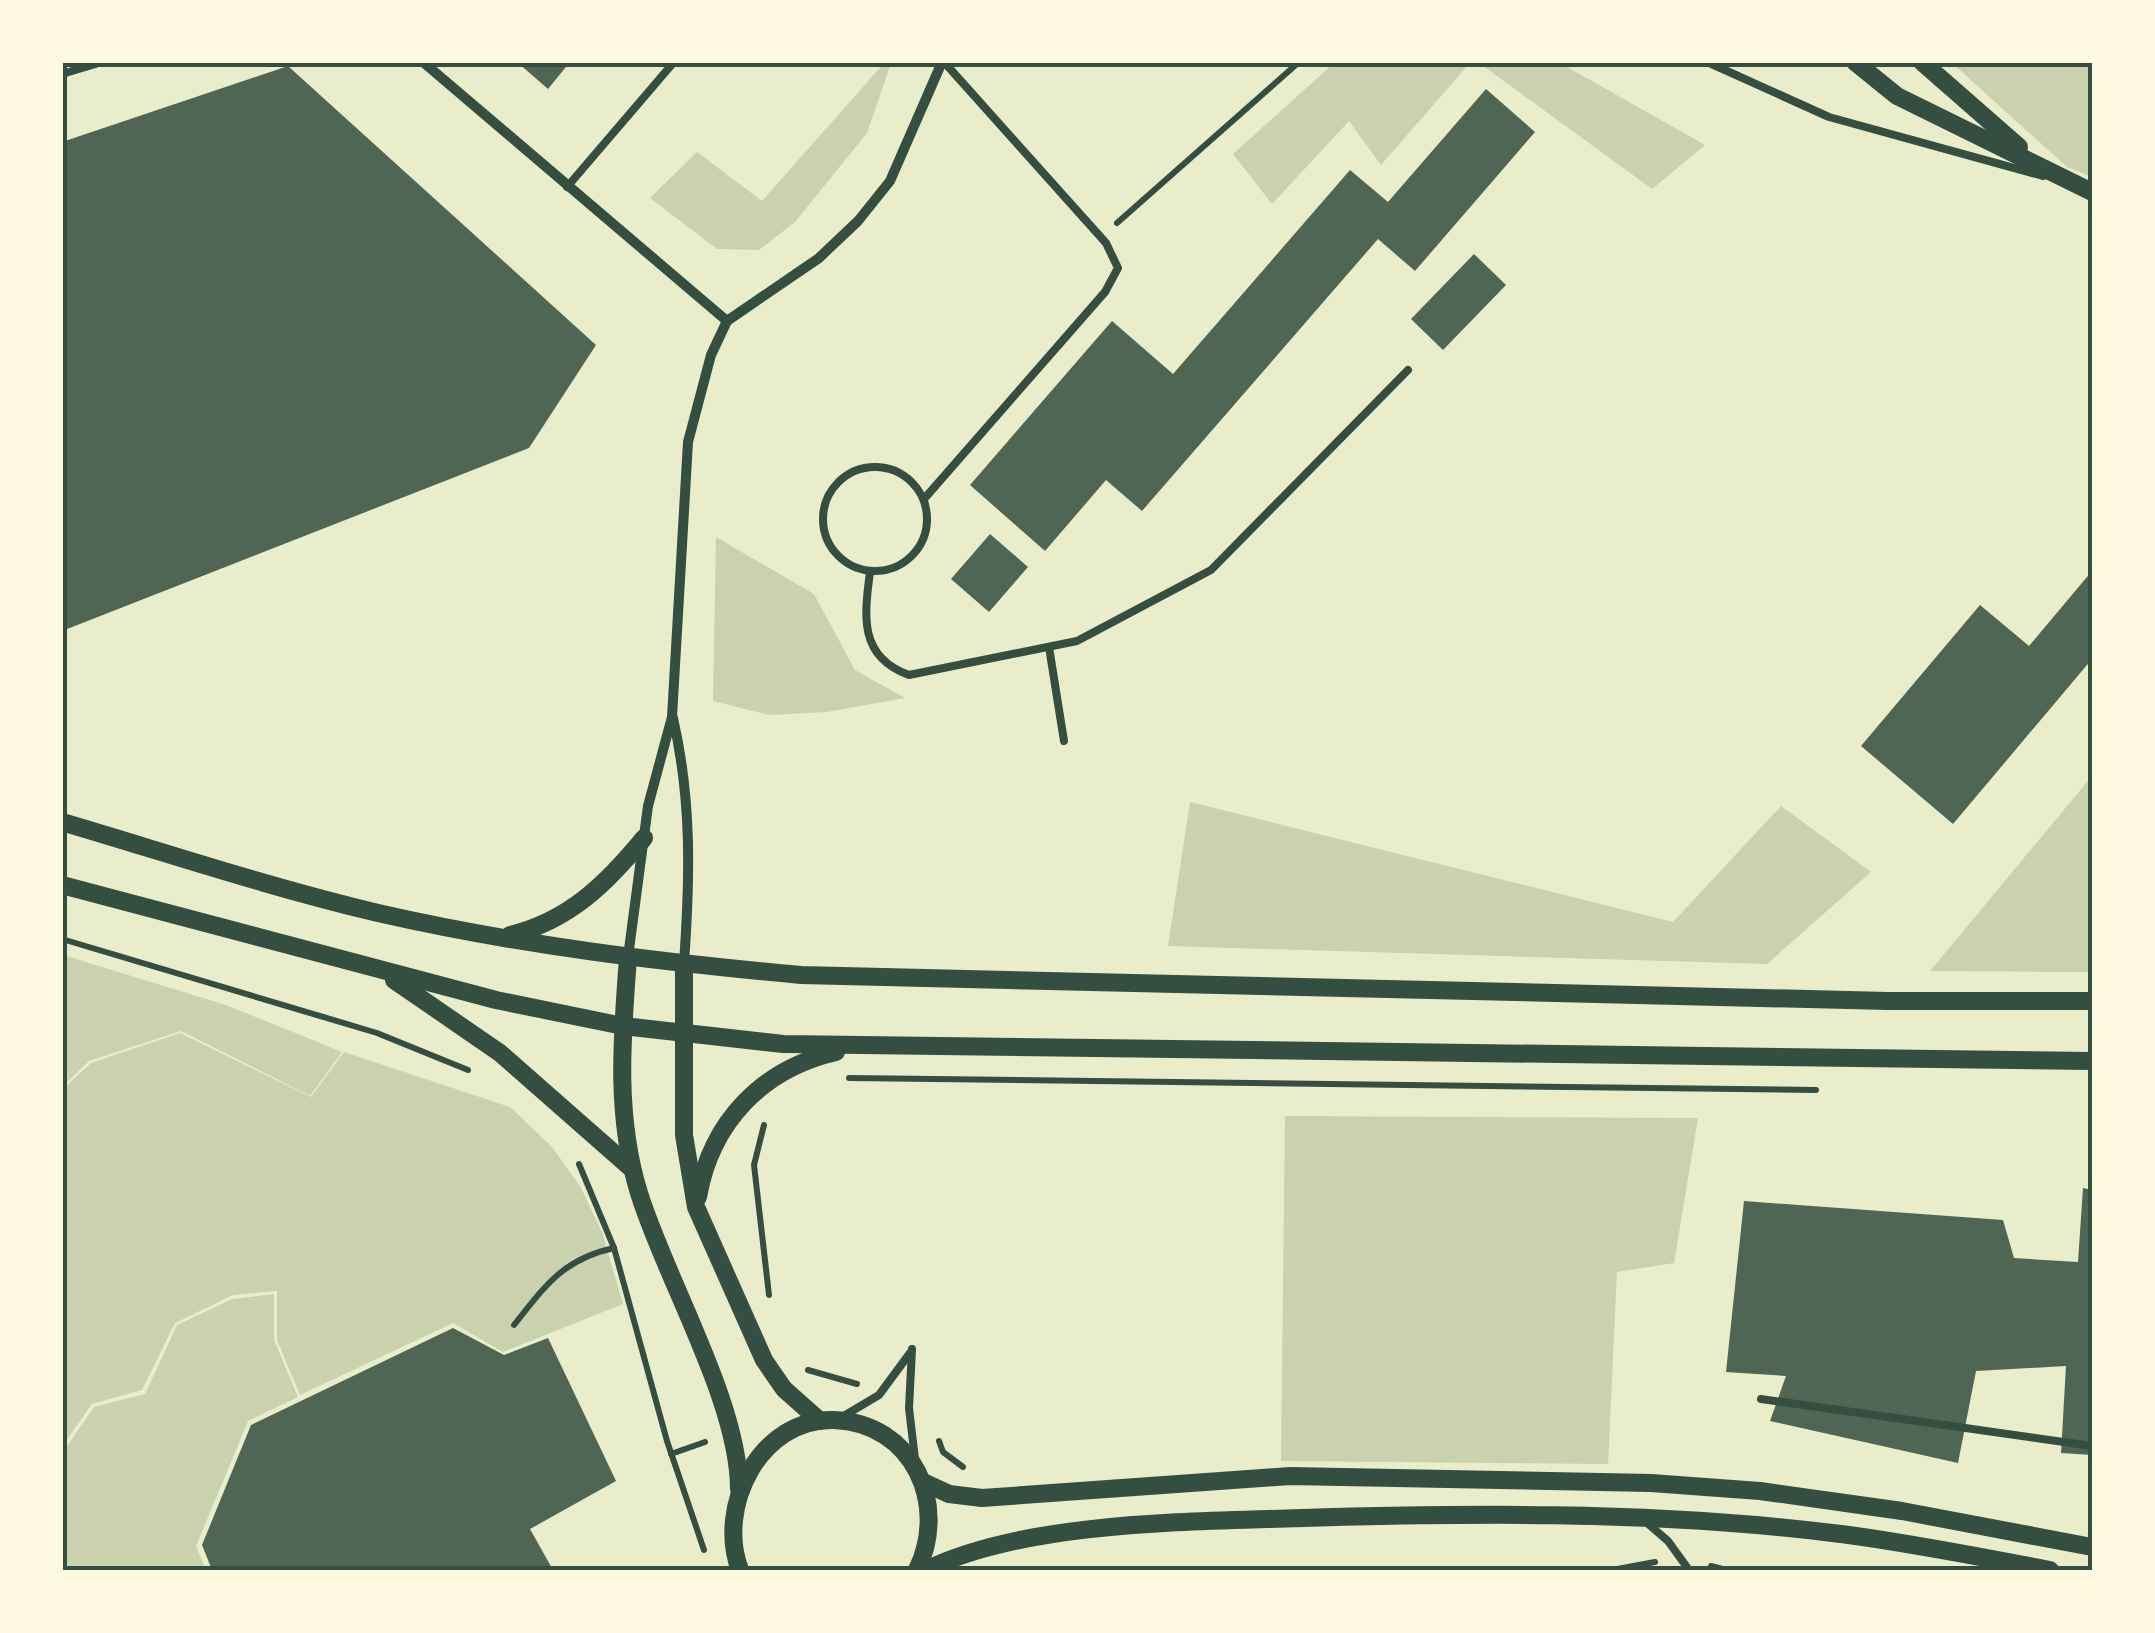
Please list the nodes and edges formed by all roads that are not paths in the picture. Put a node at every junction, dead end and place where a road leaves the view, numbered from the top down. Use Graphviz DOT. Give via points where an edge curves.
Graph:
graph roads {
  1 [pos="102,62"];
  2 [pos="423,62"];
  3 [pos="674,62"];
  4 [pos="943,62"];
  5 [pos="1708,62"];
  6 [pos="1855,62"];
  7 [pos="1922,62"];
  8 [pos="62,74"];
  9 [pos="2082,187"];
  10 [pos="567,188"];
  11 [pos="726,321"];
  12 [pos="1408,370"];
  13 [pos="924,499"];
  14 [pos="870,572"];
  15 [pos="1049,647"];
  16 [pos="672,717"];
  17 [pos="1064,741"];
  18 [pos="62,818"];
  19 [pos="644,838"];
  20 [pos="62,885"];
  21 [pos="497,937"];
  22 [pos="628,958"];
  23 [pos="684,964"];
  24 [pos="381,972"];
  25 [pos="2092,1001"];
  26 [pos="623,1026"];
  27 [pos="681,1033"];
  28 [pos="861,1047"];
  29 [pos="2092,1062"];
  30 [pos="632,1169"];
  31 [pos="696,1207"];
  32 [pos="1761,1399"];
  33 [pos="827,1420"];
  34 [pos="2092,1446"];
  35 [pos="919,1474"];
  36 [pos="739,1489"];
  37 [pos="1643,1520"];
  38 [pos="2092,1547"];
  39 [pos="740,1570"];
  40 [pos="917,1570"];
  41 [pos="926,1570"];
  42 [pos="1689,1570"];
  43 [pos="2050,1570"];
  1 -- 8 [label="lane"];
  2 -- 10 [label="street"];
  3 -- 10 [label="lane"];
  4 -- 11 [label="street" via="890,181 858,221 819,258"];
  4 -- 13 [label="lane" via="1101,238 1118,268"];
  5 -- 9 [label="lane" via="1828,117"];
  6 -- 9 [label="street" via="1897,96"];
  7 -- 9 [label="street" via="2001,134"];
  10 -- 11 [label="street"];
  11 -- 16 [label="street" via="688,442"];
  12 -- 15 [label="lane" via="1211,570 1077,641"];
  13 -- 14 [label="lane" via="927,517 918,549 905,562"];
  13 -- 14 [label="lane" via="914,484 886,468 868,467 836,484 822,515 824,533 838,556"];
  14 -- 15 [label="lane" via="865,612 872,650 888,668 909,676"];
  15 -- 17 [label="lane"];
  16 -- 19 [label="street"];
  16 -- 23 [label="street" via="690,830"];
  18 -- 21 [label="street" via="304,894"];
  19 -- 21 [label="street" via="570,911"];
  19 -- 22 [label="street"];
  20 -- 24 [label="street"];
  21 -- 22 [label="street"];
  22 -- 23 [label="street"];
  22 -- 26 [label="street"];
  23 -- 25 [label="street" via="801,975"];
  23 -- 27 [label="street"];
  24 -- 26 [label="street"];
  24 -- 30 [label="street" via="500,1054"];
  26 -- 27 [label="street"];
  26 -- 30 [label="street" via="621,1076"];
  27 -- 28 [label="street"];
  27 -- 31 [label="street" via="684,1135"];
  28 -- 29 [label="street"];
  28 -- 31 [label="street" via="817,1057 752,1092 714,1144"];
  30 -- 36 [label="street" via="730,1428"];
  31 -- 33 [label="street" via="764,1360 784,1389"];
  32 -- 34 [label="lane"];
  33 -- 35 [label="street" via="881,1434"];
  33 -- 35 [label="lane" via="879,1395 912,1349 910,1408"];
  33 -- 36 [label="street" via="774,1443"];
  35 -- 38 [label="street" via="965,1497 1023,1498 1290,1476 1652,1483 1902,1511"];
  35 -- 40 [label="street" via="930,1524"];
  36 -- 39 [label="street" via="732,1526"];
  37 -- 41 [label="street" via="1352,1516 1113,1527 1038,1538"];
  37 -- 42 [label="lane"];
  37 -- 43 [label="street" via="1840,1534"];
}
